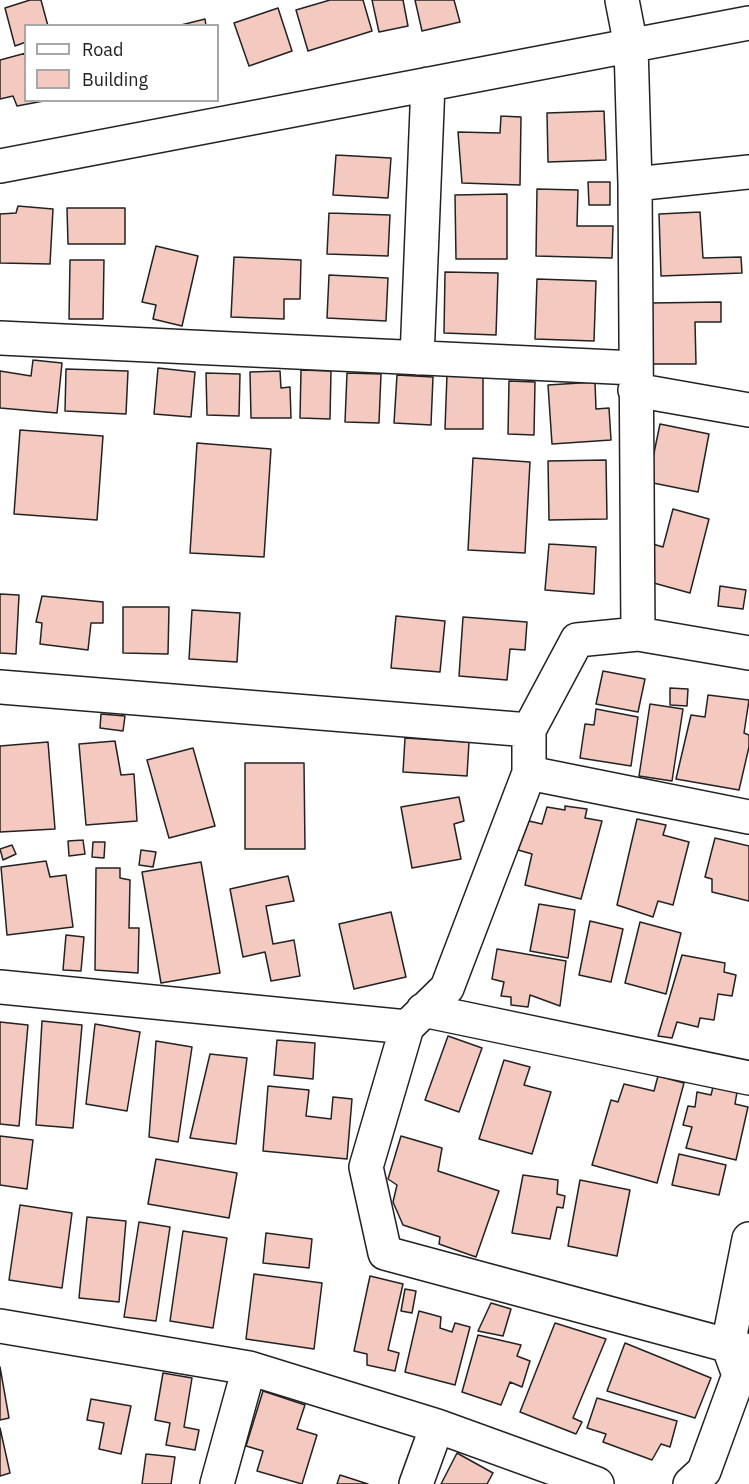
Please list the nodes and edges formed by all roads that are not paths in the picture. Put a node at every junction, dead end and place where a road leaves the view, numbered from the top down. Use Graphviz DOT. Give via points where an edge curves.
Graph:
graph roads {
  1 [pos="622,0"];
  2 [pos="749,23"];
  3 [pos="631,46"];
  4 [pos="428,84"];
  5 [pos="0,166"];
  6 [pos="749,172"];
  7 [pos="635,184"];
  8 [pos="0,338"];
  9 [pos="417,357"];
  10 [pos="635,379"];
  11 [pos="749,410"];
  12 [pos="638,634"];
  13 [pos="749,653"];
  14 [pos="0,687"];
  15 [pos="530,730"];
  16 [pos="529,774"];
  17 [pos="749,817"];
  18 [pos="0,987"];
  19 [pos="415,1019"];
  20 [pos="749,1078"];
  21 [pos="749,1239"];
  22 [pos="0,1326"];
  23 [pos="738,1348"];
  24 [pos="249,1368"];
  25 [pos="436,1426"];
  26 [pos="702,1480"];
  27 [pos="217,1484"];
  28 [pos="416,1484"];
  29 [pos="597,1484"];
  1 -- 3 [label="street"];
  2 -- 3 [label="street"];
  3 -- 4 [label="street"];
  3 -- 7 [label="street"];
  4 -- 5 [label="street"];
  4 -- 9 [label="street"];
  6 -- 7 [label="street"];
  7 -- 10 [label="street"];
  8 -- 9 [label="street"];
  9 -- 10 [label="street"];
  10 -- 11 [label="street"];
  10 -- 12 [label="street"];
  12 -- 13 [label="street"];
  12 -- 15 [label="street" via="577,640"];
  14 -- 15 [label="street"];
  15 -- 16 [label="street"];
  16 -- 17 [label="street"];
  16 -- 19 [label="street" via="447,988"];
  18 -- 19 [label="street"];
  19 -- 20 [label="street"];
  19 -- 23 [label="street" via="366,1167 385,1253"];
  21 -- 23 [label="street"];
  22 -- 24 [label="street"];
  23 -- 26 [label="street" via="739,1375"];
  24 -- 25 [label="street"];
  24 -- 27 [label="street"];
  25 -- 28 [label="street"];
  25 -- 29 [label="street"];
}
